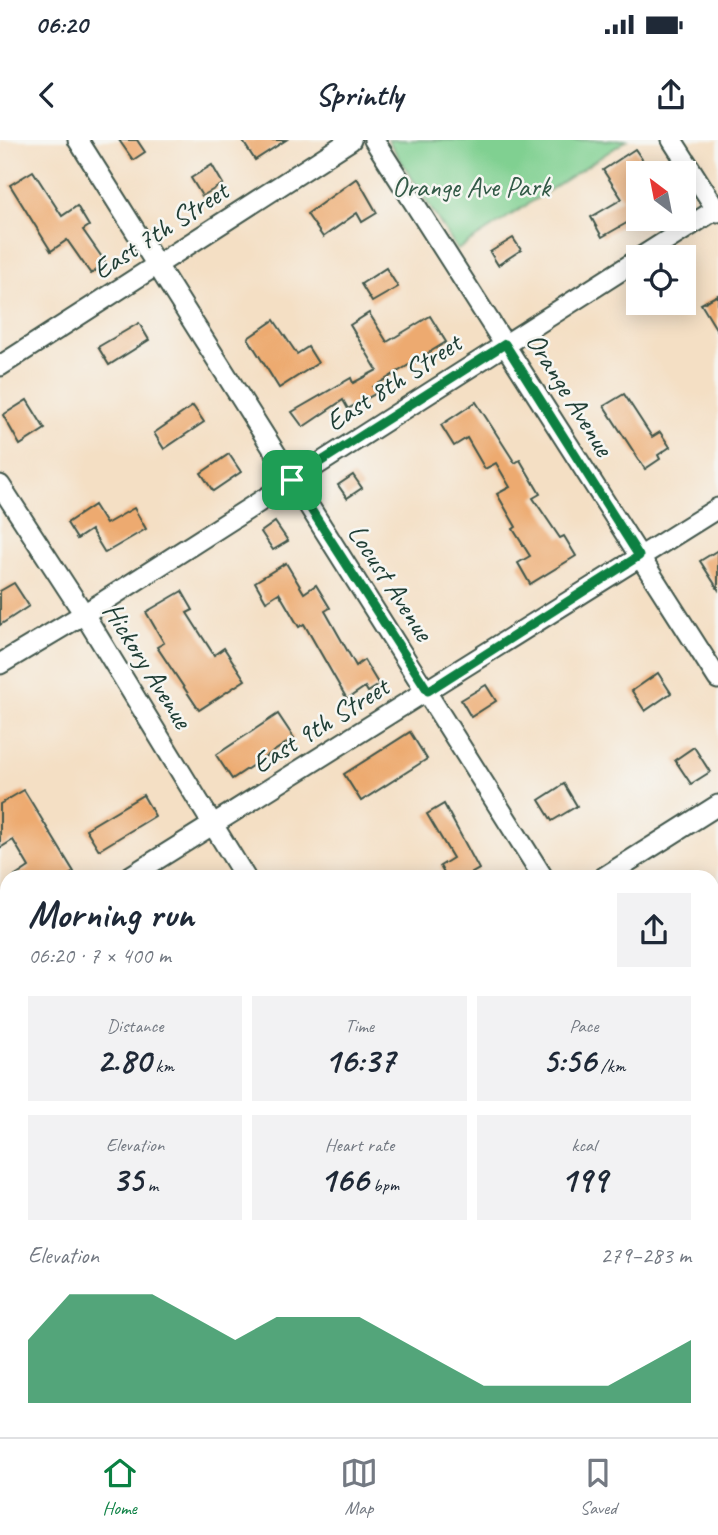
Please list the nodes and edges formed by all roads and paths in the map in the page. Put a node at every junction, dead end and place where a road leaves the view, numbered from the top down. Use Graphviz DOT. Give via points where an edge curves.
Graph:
graph roads {
  1 [pos="78,140"];
  2 [pos="351,140"];
  3 [pos="374,140"];
  4 [pos="672,140"];
  5 [pos="717,210"];
  6 [pos="661,245"];
  7 [pos="156,266"];
  8 [pos="626,267"];
  9 [pos="505,344"];
  10 [pos="0,366"];
  11 [pos="292,480"];
  12 [pos="0,485"];
  13 [pos="718,508"];
  14 [pos="639,556"];
  15 [pos="84,614"];
  16 [pos="0,664"];
  17 [pos="718,679"];
  18 [pos="428,691"];
  19 [pos="718,805"];
  20 [pos="213,824"];
  21 [pos="140,870"];
  22 [pos="241,870"];
  23 [pos="539,870"];
  24 [pos="615,870"];
  1 -- 7 [label="street, Locust Avenue"];
  2 -- 7 [label="street, East 7th Street"];
  3 -- 9 [label="street, Orange Avenue"];
  4 -- 5 [label="street"];
  5 -- 6 [label="street, East 8th Street"];
  7 -- 10 [label="street, East 7th Street"];
  7 -- 11 [label="street, Locust Avenue"];
  8 -- 9 [label="street, East 8th Street"];
  9 -- 11 [label="street, East 8th Street"];
  9 -- 14 [label="street, Orange Avenue"];
  11 -- 15 [label="street, East 8th Street"];
  11 -- 18 [label="street, Locust Avenue"];
  12 -- 15 [label="street, Hickory Avenue"];
  13 -- 14 [label="street, East 9th Street"];
  14 -- 17 [label="street, Orange Avenue"];
  14 -- 18 [label="street, East 9th Street"];
  15 -- 16 [label="street, East 8th Street"];
  15 -- 20 [label="street, Hickory Avenue"];
  18 -- 20 [label="street, East 9th Street"];
  18 -- 23 [label="street, Locust Avenue"];
  19 -- 24 [label="street"];
  20 -- 21 [label="street, East 9th Street"];
  20 -- 22 [label="street, Hickory Avenue"];
}
